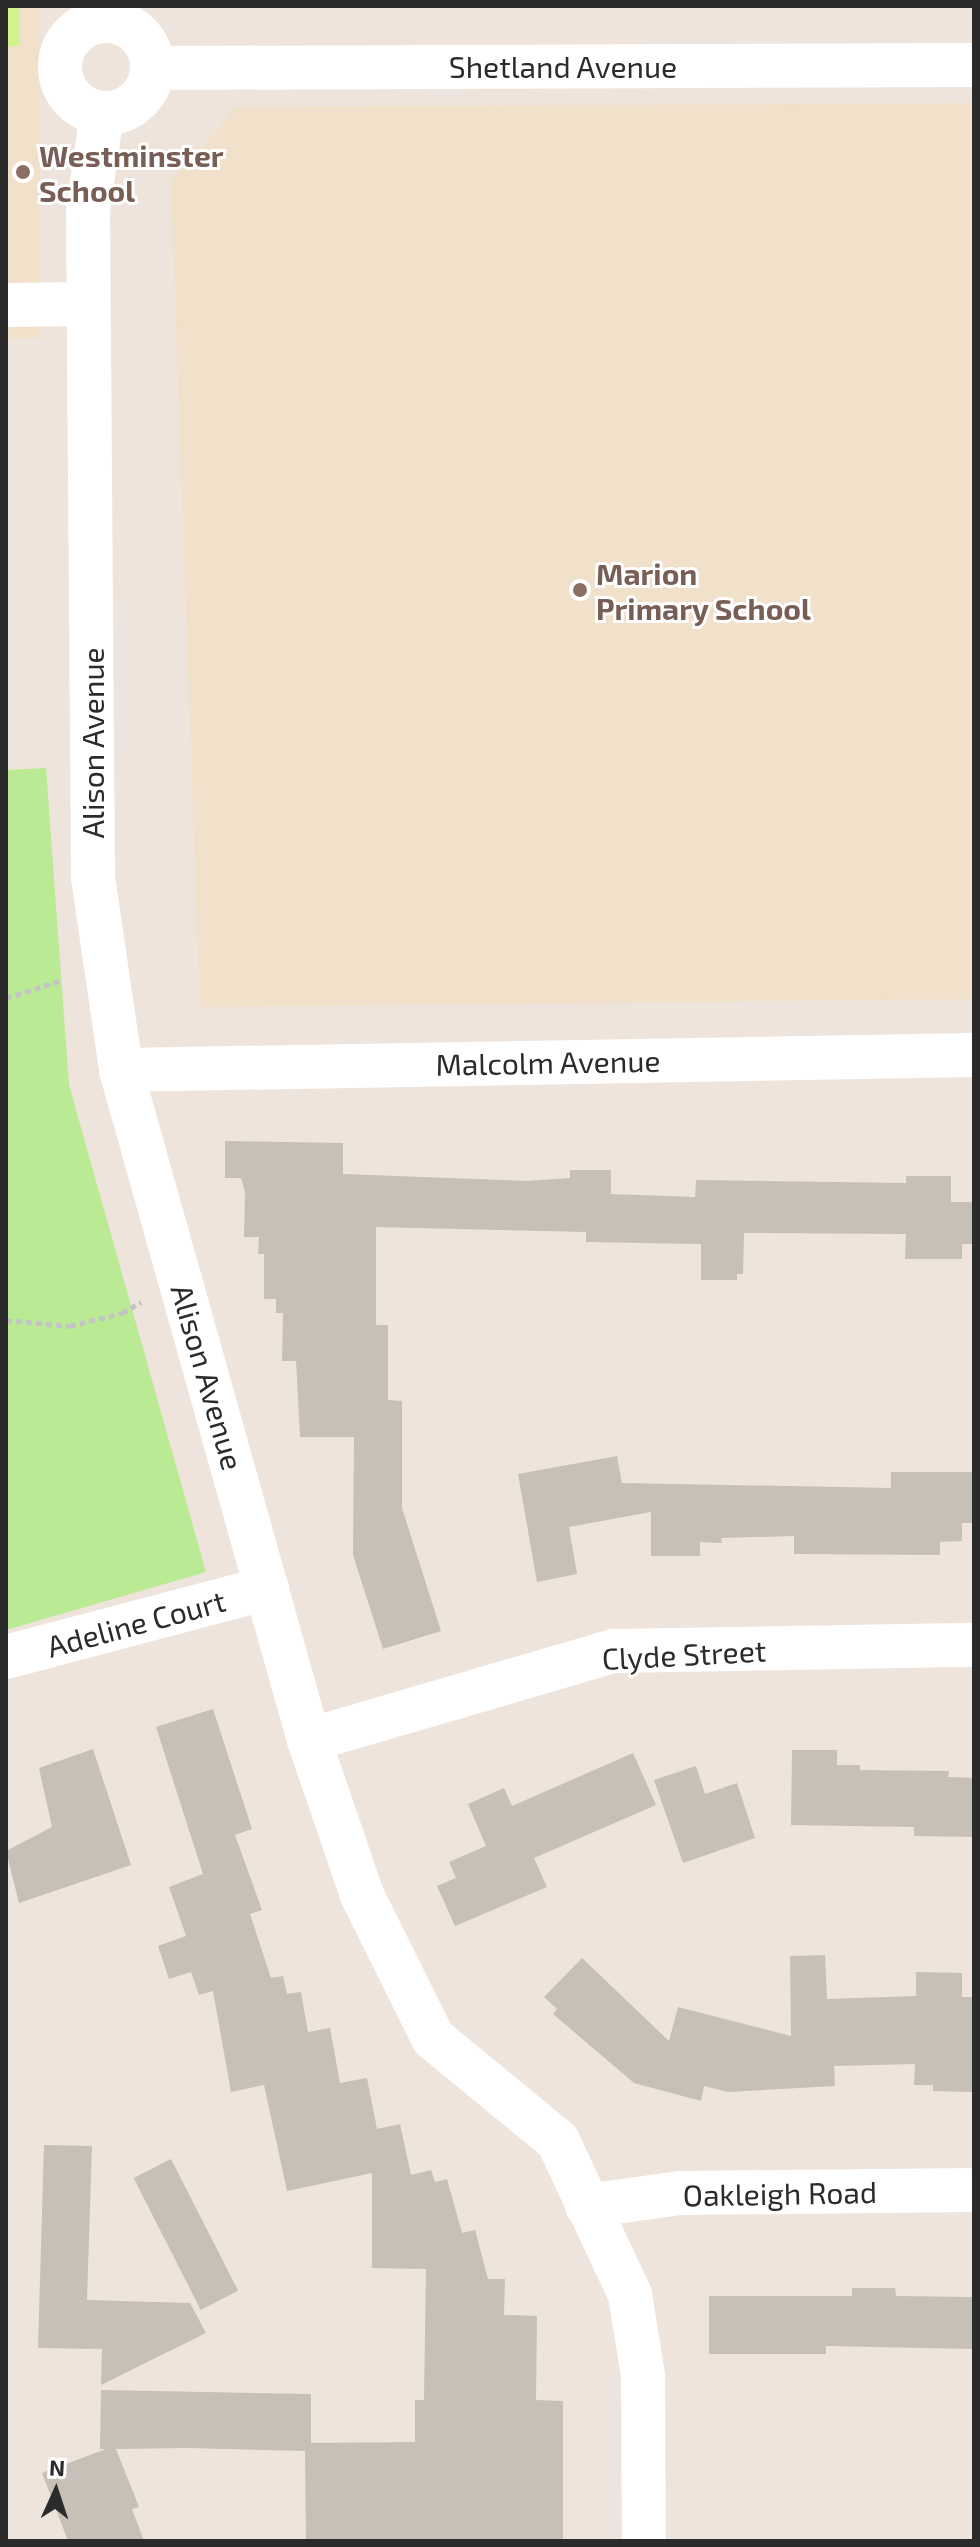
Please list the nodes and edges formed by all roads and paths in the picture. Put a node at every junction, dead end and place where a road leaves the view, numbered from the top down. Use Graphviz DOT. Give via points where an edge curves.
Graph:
graph roads {
  1 [pos="99,13"];
  2 [pos="974,65"];
  3 [pos="152,68"];
  4 [pos="102,113"];
  5 [pos="88,304"];
  6 [pos="6,305"];
  7 [pos="106,967"];
  8 [pos="6,998"];
  9 [pos="974,1055"];
  10 [pos="121,1070"];
  11 [pos="180,1280"];
  12 [pos="6,1320"];
  13 [pos="267,1588"];
  14 [pos="974,1645"];
  15 [pos="6,1657"];
  16 [pos="309,1740"];
  17 [pos="974,2190"];
  18 [pos="587,2206"];
  19 [pos="644,2541"];
  1 -- 3 [label="street" via="135,31 147,46"];
  1 -- 4 [label="street" via="65,44 59,72 77,103"];
  2 -- 3 [label="street, Shetland Avenue"];
  3 -- 4 [label="street" via="142,96 117,111"];
  4 -- 5 [label="street, Alison Avenue" via="88,210"];
  5 -- 6 [label="street"];
  5 -- 7 [label="street, Alison Avenue" via="93,877"];
  7 -- 8 [label="path"];
  7 -- 10 [label="street, Alison Avenue"];
  9 -- 10 [label="street, Malcolm Avenue"];
  10 -- 11 [label="street, Alison Avenue"];
  11 -- 12 [label="path" via="122,1313 70,1326"];
  11 -- 13 [label="street, Alison Avenue"];
  13 -- 15 [label="street, Adeline Court"];
  13 -- 16 [label="street, Alison Avenue"];
  14 -- 16 [label="street, Clyde Street" via="614,1651"];
  16 -- 18 [label="street, Alison Avenue" via="362,1895 433,2038 558,2141"];
  17 -- 18 [label="street, Oakleigh Road" via="680,2193"];
  18 -- 19 [label="street, Alison Avenue" via="630,2295 643,2375"];
}
